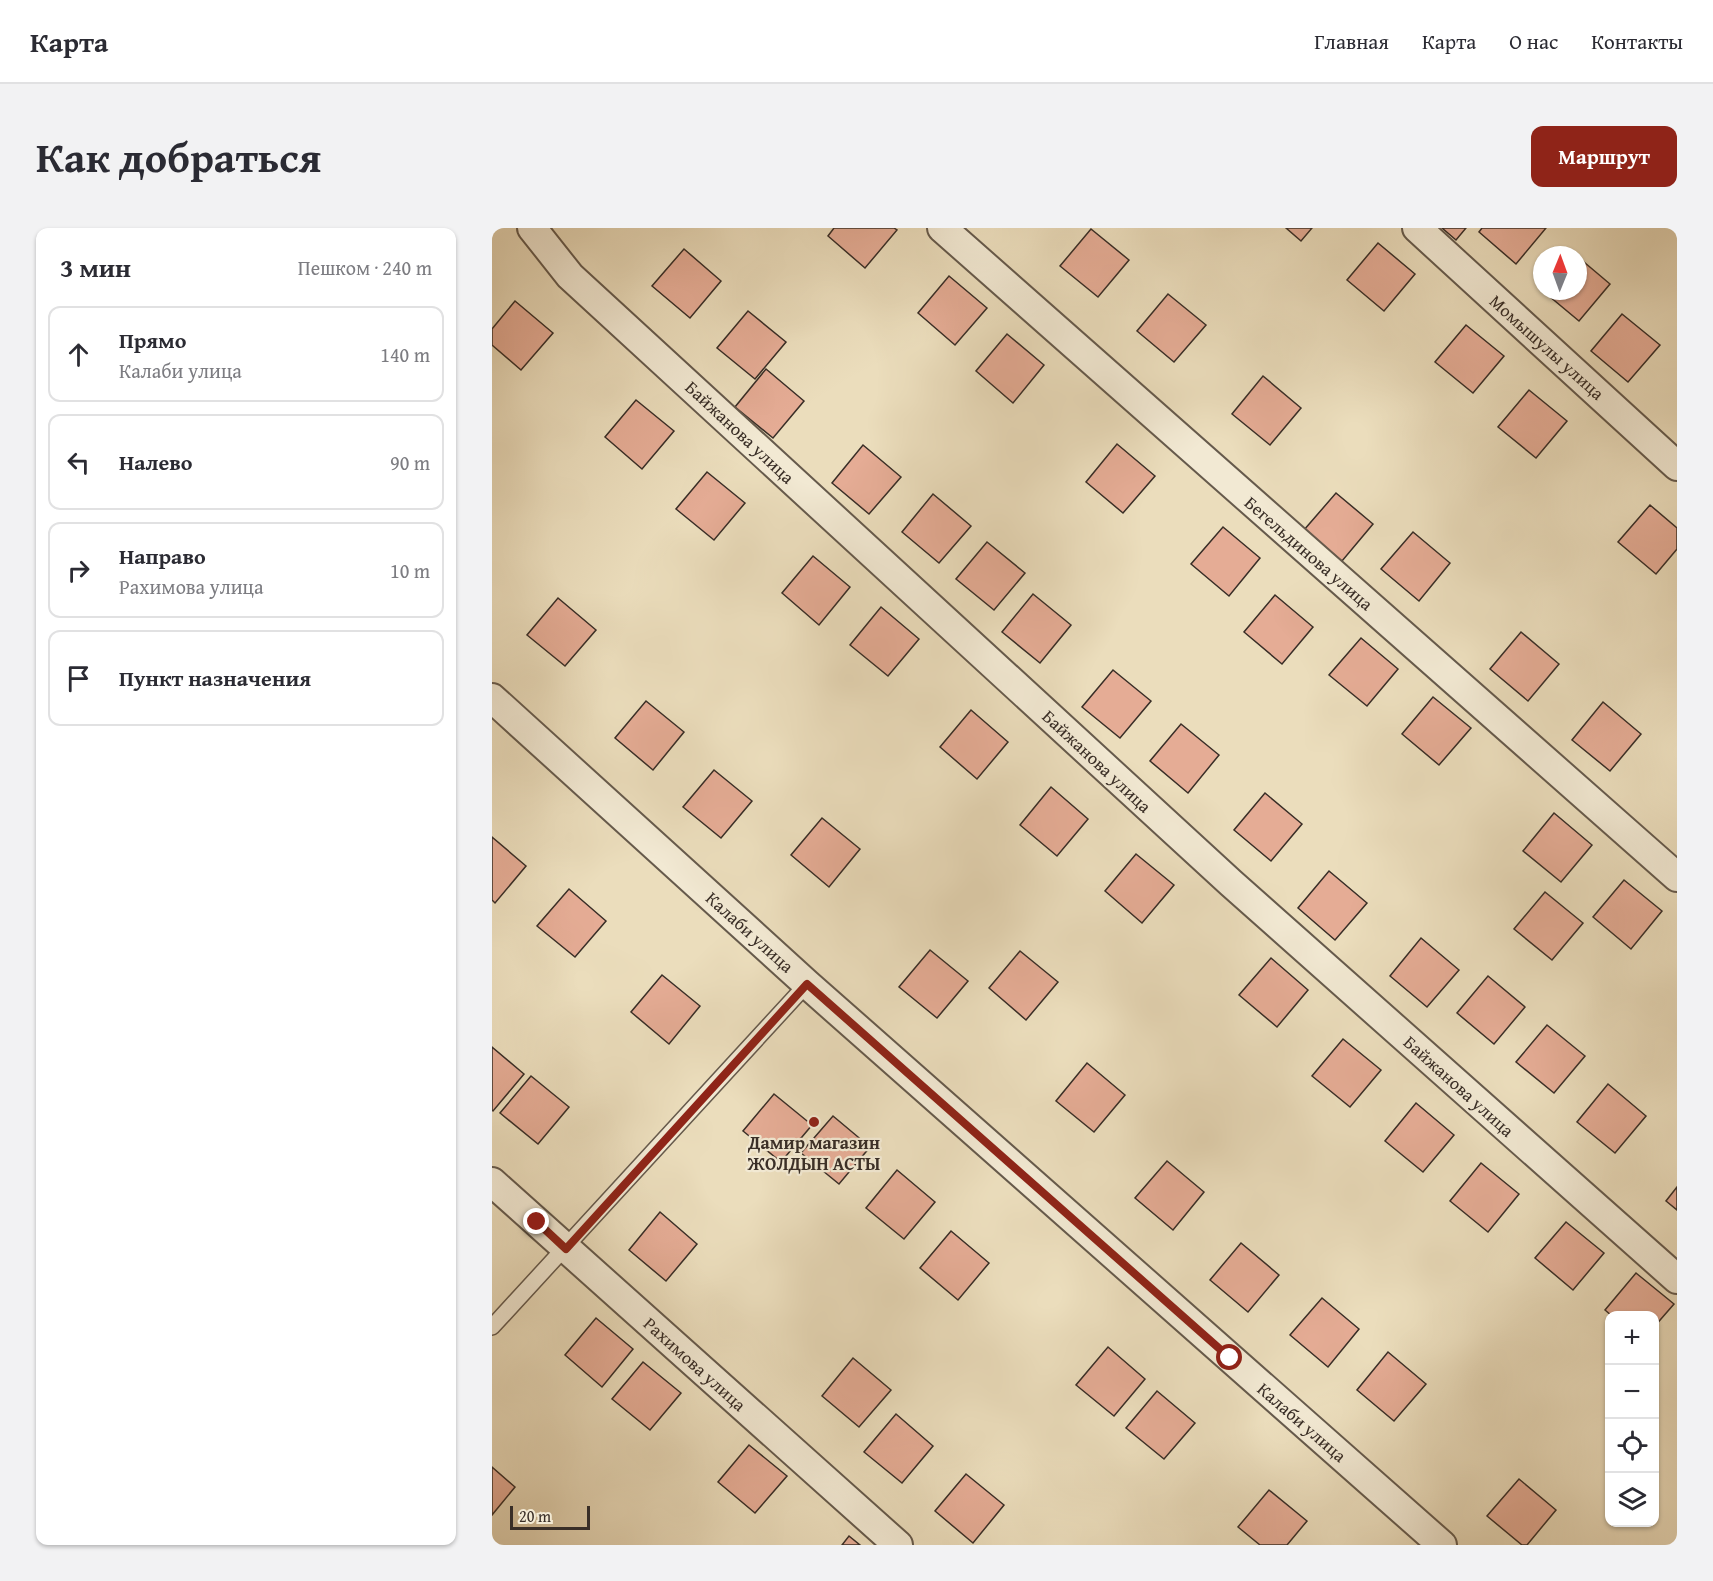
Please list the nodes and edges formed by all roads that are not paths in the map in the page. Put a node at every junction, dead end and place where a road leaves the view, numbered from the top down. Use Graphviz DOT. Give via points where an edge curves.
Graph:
graph roads {
  1 [pos="532,228"];
  2 [pos="942,228"];
  3 [pos="1417,228"];
  4 [pos="1677,466"];
  5 [pos="492,698"];
  6 [pos="1677,877"];
  7 [pos="807,984"];
  8 [pos="492,1182"];
  9 [pos="566,1249"];
  10 [pos="1677,1279"];
  11 [pos="492,1327"];
  12 [pos="898,1545"];
  13 [pos="1442,1545"];
  1 -- 10 [label="street, Байжанова улица" via="570,276 1231,883"];
  2 -- 6 [label="street, Бегельдинова улица"];
  3 -- 4 [label="street, Момышулы улица"];
  5 -- 7 [label="street, Калаби улица"];
  7 -- 9 [label="lane"];
  7 -- 13 [label="street, Калаби улица"];
  8 -- 9 [label="street, Рахимова улица"];
  9 -- 11 [label="lane"];
  9 -- 12 [label="street, Рахимова улица"];
}
